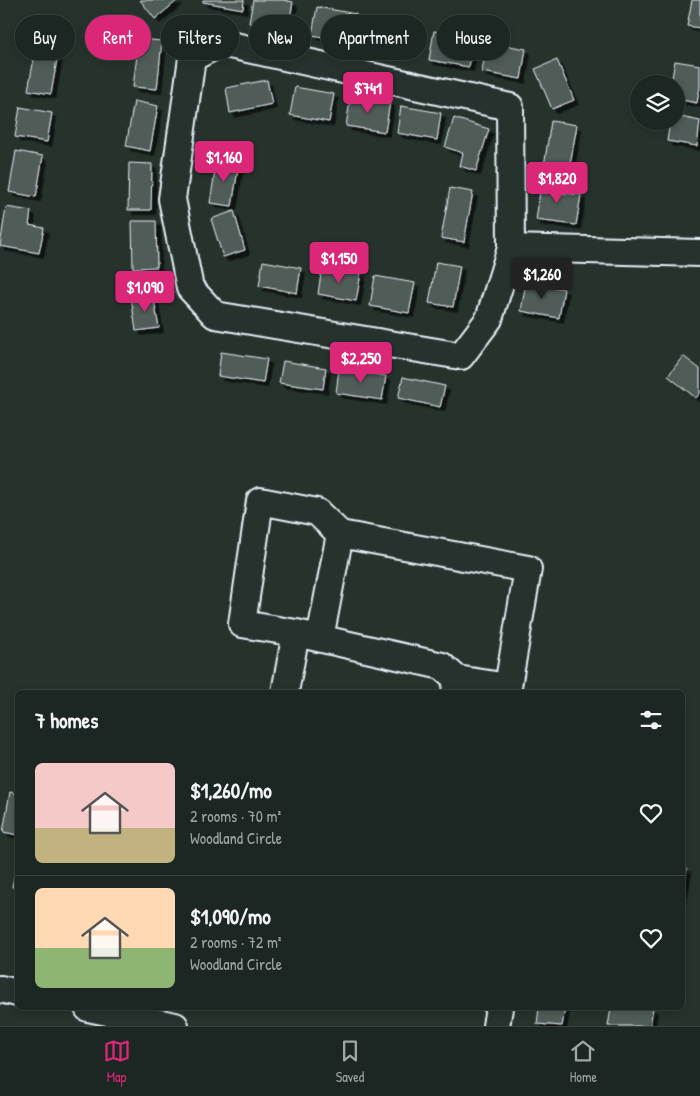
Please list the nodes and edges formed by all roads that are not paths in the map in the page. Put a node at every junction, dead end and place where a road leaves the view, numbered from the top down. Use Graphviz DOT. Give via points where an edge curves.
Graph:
graph roads {
  1 [pos="512,248"];
  2 [pos="700,253"];
  3 [pos="340,534"];
  4 [pos="308,636"];
  5 [pos="456,686"];
  6 [pos="286,690"];
  7 [pos="507,690"];
  8 [pos="0,989"];
  9 [pos="15,992"];
  10 [pos="98,1010"];
  11 [pos="499,1010"];
  12 [pos="175,1026"];
  13 [pos="496,1026"];
  1 -- 1 [label="street" via="510,107 221,43 192,58 172,199 190,288 215,315 462,356 489,319"];
  1 -- 2 [label="street"];
  3 -- 4 [label="street"];
  3 -- 4 [label="street" via="317,512 260,502 242,624"];
  3 -- 7 [label="street" via="528,569"];
  4 -- 5 [label="street" via="442,666"];
  4 -- 6 [label="street"];
  5 -- 7 [label="street"];
  8 -- 9 [label="street"];
  10 -- 12 [label="street"];
  11 -- 13 [label="street"];
}
